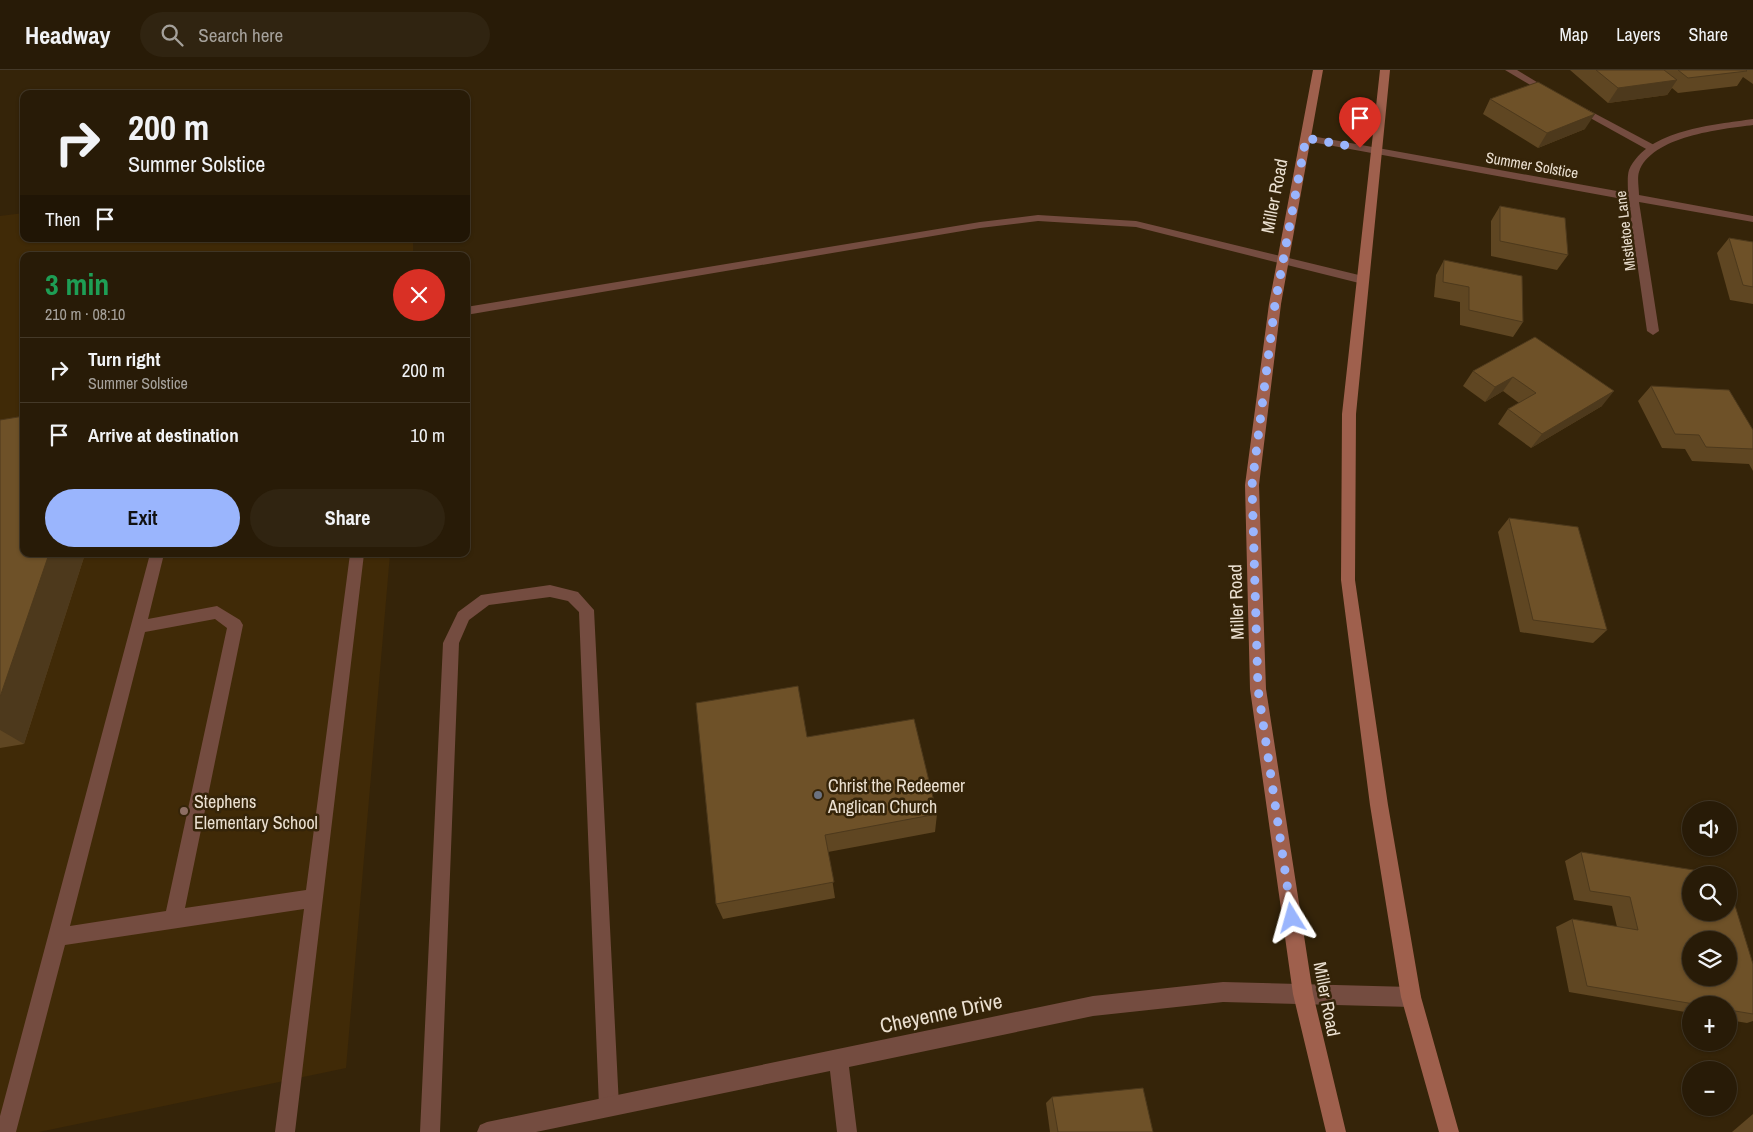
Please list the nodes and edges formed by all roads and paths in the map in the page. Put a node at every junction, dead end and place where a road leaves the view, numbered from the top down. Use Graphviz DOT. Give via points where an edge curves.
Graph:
graph roads {
  1 [pos="1318,70"];
  2 [pos="1386,70"];
  3 [pos="1510,70"];
  4 [pos="1753,122"];
  5 [pos="1306,138"];
  6 [pos="1652,148"];
  7 [pos="1378,152"];
  8 [pos="1633,198"];
  9 [pos="1753,219"];
  10 [pos="1283,259"];
  11 [pos="1363,280"];
  12 [pos="470,310"];
  13 [pos="1653,331"];
  14 [pos="156,557"];
  15 [pos="357,557"];
  16 [pos="138,627"];
  17 [pos="314,898"];
  18 [pos="174,919"];
  19 [pos="58,937"];
  20 [pos="1303,994"];
  21 [pos="1411,997"];
  22 [pos="838,1059"];
  23 [pos="610,1106"];
  24 [pos="6,1132"];
  25 [pos="286,1132"];
  26 [pos="430,1132"];
  27 [pos="487,1132"];
  28 [pos="847,1132"];
  29 [pos="1336,1132"];
  30 [pos="1449,1132"];
  1 -- 5 [label="main road, Miller Road"];
  2 -- 7 [label="main road"];
  3 -- 6 [label="street"];
  4 -- 6 [label="street" via="1697,130"];
  5 -- 7 [label="street, Summer Solstice"];
  5 -- 10 [label="main road, Miller Road"];
  6 -- 8 [label="street, Mistletoe Lane" via="1634,171"];
  7 -- 8 [label="street, Summer Solstice"];
  7 -- 11 [label="main road"];
  8 -- 9 [label="street, Summer Solstice"];
  8 -- 13 [label="street, Mistletoe Lane"];
  10 -- 11 [label="street"];
  10 -- 12 [label="street" via="1136,224 1038,218"];
  10 -- 20 [label="main road, Miller Road" via="1252,495 1258,689"];
  11 -- 21 [label="main road" via="1349,414 1348,580 1379,805"];
  14 -- 16 [label="street"];
  15 -- 17 [label="street"];
  16 -- 18 [label="street" via="217,612 235,625"];
  16 -- 19 [label="street"];
  17 -- 18 [label="street"];
  17 -- 25 [label="street"];
  18 -- 19 [label="street"];
  19 -- 24 [label="street"];
  20 -- 21 [label="street, Cheyenne Drive"];
  20 -- 22 [label="street, Cheyenne Drive" via="1223,992 1093,1006"];
  20 -- 29 [label="main road, Miller Road"];
  21 -- 30 [label="main road"];
  22 -- 23 [label="street, Cheyenne Drive"];
  22 -- 28 [label="street"];
  23 -- 26 [label="street" via="586,610 573,596 550,591 486,599 463,616 451,643"];
  23 -- 27 [label="street, Cheyenne Drive"];
}
